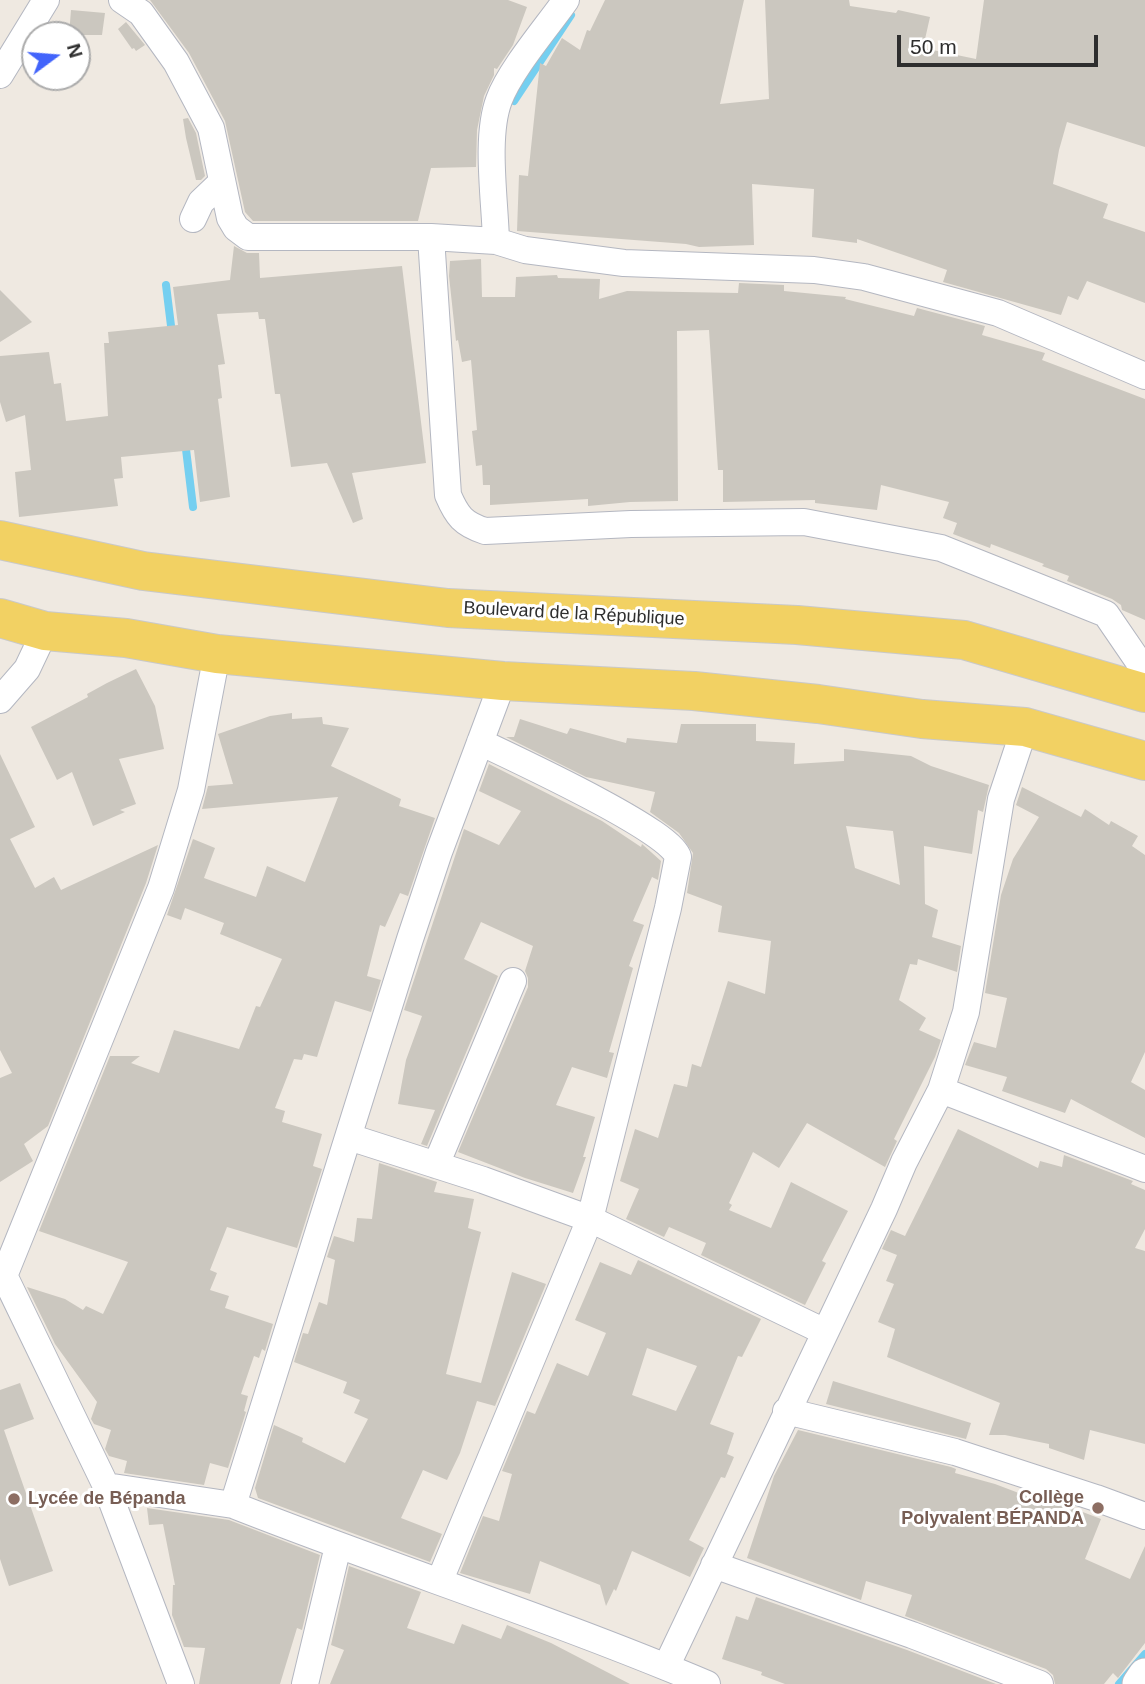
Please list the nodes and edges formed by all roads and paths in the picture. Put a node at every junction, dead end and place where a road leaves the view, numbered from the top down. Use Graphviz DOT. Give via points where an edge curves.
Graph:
graph roads {
  1 [pos="46,0"];
  2 [pos="122,0"];
  3 [pos="566,0"];
  4 [pos="0,75"];
  5 [pos="222,182"];
  6 [pos="193,219"];
  7 [pos="431,237"];
  8 [pos="496,240"];
  9 [pos="1145,376"];
  10 [pos="0,540"];
  11 [pos="0,618"];
  12 [pos="45,631"];
  13 [pos="217,654"];
  14 [pos="1145,671"];
  15 [pos="503,681"];
  16 [pos="1145,693"];
  17 [pos="0,701"];
  18 [pos="1025,727"];
  19 [pos="480,742"];
  20 [pos="1145,761"];
  21 [pos="513,981"];
  22 [pos="941,1090"];
  23 [pos="349,1137"];
  24 [pos="436,1165"];
  25 [pos="1145,1169"];
  26 [pos="590,1219"];
  27 [pos="2,1272"];
  28 [pos="825,1332"];
  29 [pos="786,1412"];
  30 [pos="106,1486"];
  31 [pos="233,1505"];
  32 [pos="1145,1516"];
  33 [pos="338,1546"];
  34 [pos="714,1565"];
  35 [pos="440,1580"];
  36 [pos="666,1667"];
  37 [pos="1145,1675"];
  38 [pos="181,1684"];
  39 [pos="305,1684"];
  40 [pos="707,1684"];
  41 [pos="1040,1684"];
  42 [pos="1139,1684"];
  1 -- 4 [label="street"];
  2 -- 5 [label="street" via="141,13 176,62 211,128"];
  3 -- 8 [label="street" via="499,100 492,136"];
  5 -- 6 [label="street" via="201,202"];
  5 -- 7 [label="street" via="230,218 248,237"];
  7 -- 8 [label="street"];
  7 -- 14 [label="street" via="448,495 469,526 485,531 804,522 941,548 1106,614"];
  8 -- 9 [label="street" via="525,250 624,263 814,270 864,277 998,313"];
  10 -- 16 [label="main road, Boulevard de la République" via="143,571 448,608 797,625 964,640"];
  11 -- 12 [label="main road"];
  12 -- 13 [label="main road" via="126,638"];
  12 -- 17 [label="street" via="27,669"];
  13 -- 15 [label="main road"];
  13 -- 27 [label="street" via="191,790 161,888"];
  15 -- 18 [label="main road" via="694,691"];
  15 -- 19 [label="street"];
  18 -- 20 [label="main road"];
  18 -- 22 [label="street" via="1001,799 966,1012"];
  19 -- 23 [label="street" via="410,939"];
  19 -- 26 [label="street" via="584,793 677,852 668,908"];
  21 -- 24 [label="street"];
  22 -- 25 [label="street"];
  22 -- 28 [label="street"];
  23 -- 24 [label="street"];
  23 -- 31 [label="street"];
  24 -- 26 [label="street"];
  26 -- 28 [label="street"];
  26 -- 35 [label="street"];
  27 -- 30 [label="street"];
  28 -- 29 [label="street"];
  29 -- 32 [label="street" via="955,1452"];
  29 -- 34 [label="street"];
  30 -- 31 [label="street"];
  30 -- 38 [label="street"];
  31 -- 33 [label="street"];
  33 -- 35 [label="street"];
  33 -- 39 [label="street"];
  34 -- 36 [label="street"];
  34 -- 41 [label="street"];
  35 -- 36 [label="street"];
  36 -- 40 [label="street"];
  37 -- 42 [label="street"];
}
